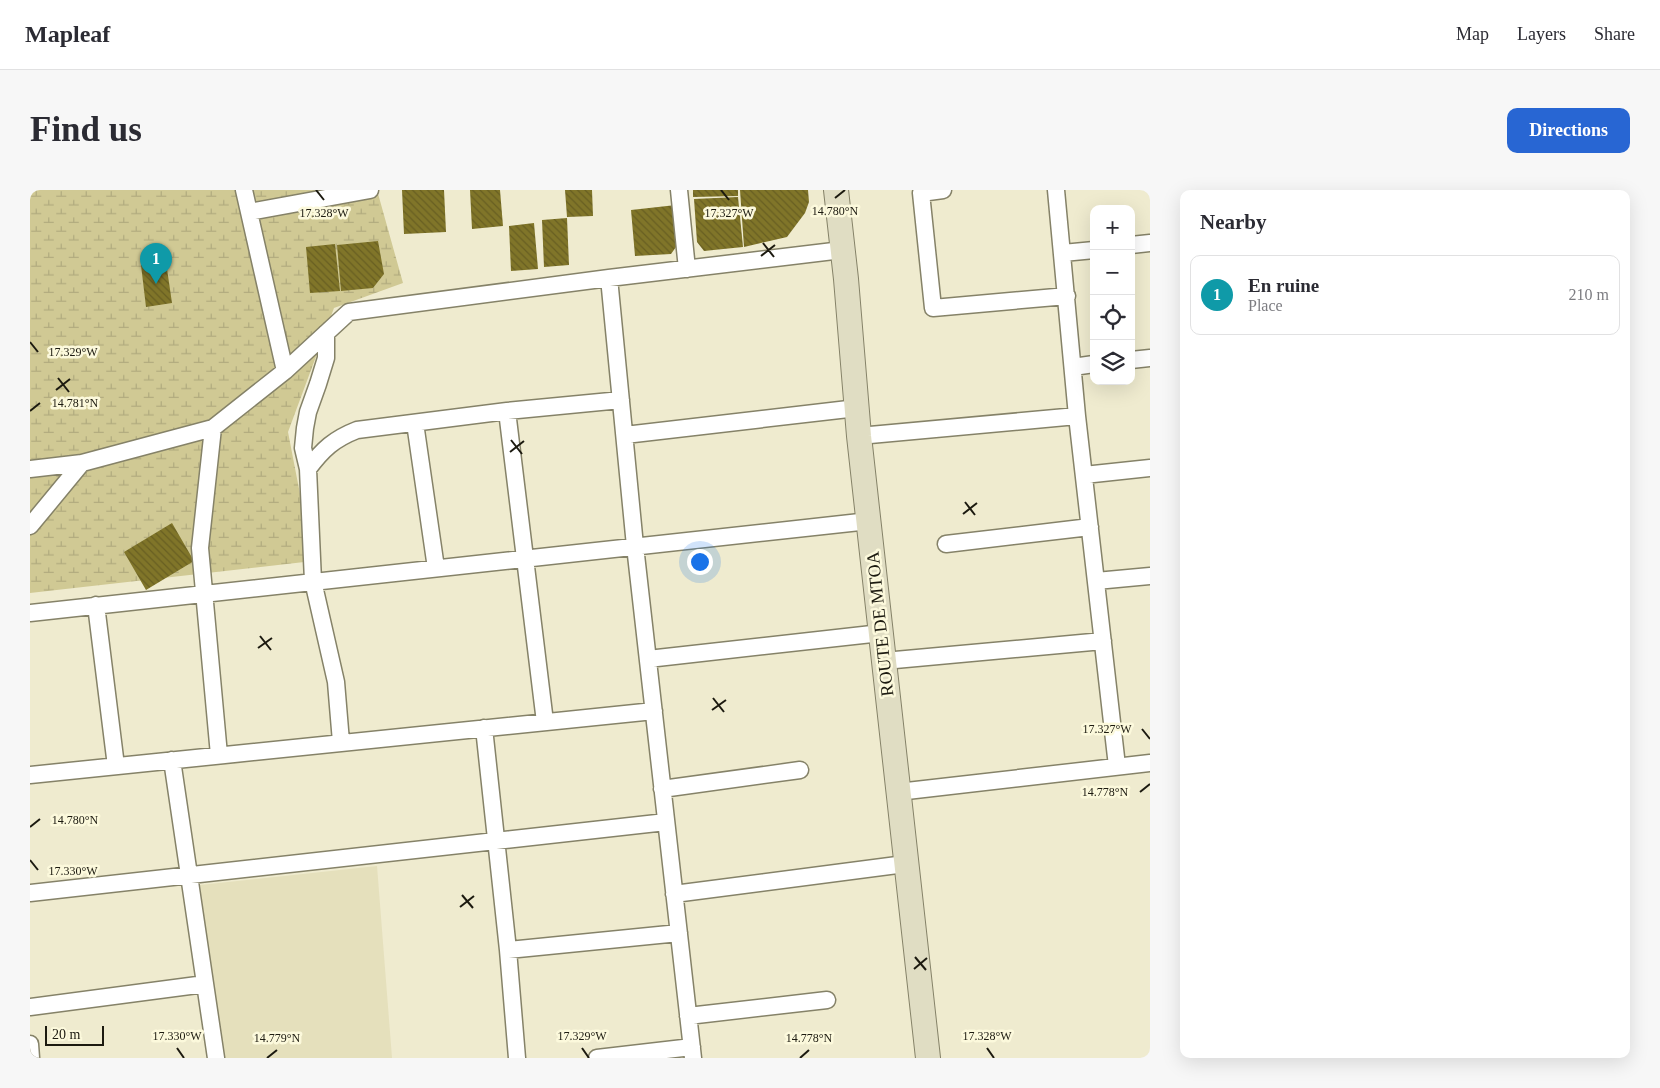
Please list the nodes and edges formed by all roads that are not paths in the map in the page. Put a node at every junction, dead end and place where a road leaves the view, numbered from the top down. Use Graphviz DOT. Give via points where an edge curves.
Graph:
graph roads {
  1 [pos="244,190"];
  2 [pos="370,190"];
  3 [pos="679,190"];
  4 [pos="836,190"];
  5 [pos="943,190"];
  6 [pos="1056,190"];
  7 [pos="248,212"];
  8 [pos="1150,243"];
  9 [pos="1135,245"];
  10 [pos="842,250"];
  11 [pos="1090,250"];
  12 [pos="1063,253"];
  13 [pos="687,268"];
  14 [pos="610,278"];
  15 [pos="1067,296"];
  16 [pos="326,333"];
  17 [pos="1150,358"];
  18 [pos="1135,360"];
  19 [pos="1090,365"];
  20 [pos="1073,367"];
  21 [pos="285,371"];
  22 [pos="621,400"];
  23 [pos="857,408"];
  24 [pos="508,411"];
  25 [pos="1077,416"];
  26 [pos="415,423"];
  27 [pos="213,428"];
  28 [pos="625,435"];
  29 [pos="859,436"];
  30 [pos="82,463"];
  31 [pos="1150,468"];
  32 [pos="308,469"];
  33 [pos="30,470"];
  34 [pos="1084,476"];
  35 [pos="868,520"];
  36 [pos="30,526"];
  37 [pos="1090,528"];
  38 [pos="946,544"];
  39 [pos="635,546"];
  40 [pos="525,558"];
  41 [pos="436,568"];
  42 [pos="1150,576"];
  43 [pos="1096,581"];
  44 [pos="313,582"];
  45 [pos="204,594"];
  46 [pos="96,605"];
  47 [pos="30,613"];
  48 [pos="881,634"];
  49 [pos="1103,641"];
  50 [pos="648,659"];
  51 [pos="884,661"];
  52 [pos="654,711"];
  53 [pos="545,722"];
  54 [pos="484,728"];
  55 [pos="341,742"];
  56 [pos="219,755"];
  57 [pos="172,760"];
  58 [pos="1150,764"];
  59 [pos="116,766"];
  60 [pos="1117,766"];
  61 [pos="800,770"];
  62 [pos="30,775"];
  63 [pos="662,788"];
  64 [pos="898,792"];
  65 [pos="666,822"];
  66 [pos="496,841"];
  67 [pos="905,864"];
  68 [pos="189,875"];
  69 [pos="30,893"];
  70 [pos="674,894"];
  71 [pos="679,934"];
  72 [pos="508,950"];
  73 [pos="205,984"];
  74 [pos="827,1000"];
  75 [pos="30,1007"];
  76 [pos="688,1016"];
  77 [pos="30,1044"];
  78 [pos="692,1053"];
  79 [pos="32,1058"];
  80 [pos="216,1058"];
  81 [pos="517,1058"];
  82 [pos="597,1058"];
  83 [pos="928,1058"];
  1 -- 7 [label="street"];
  2 -- 7 [label="street"];
  3 -- 13 [label="street"];
  4 -- 10 [label="street, ROUTE DE MTOA"];
  5 -- 15 [label="street" via="920,193 933,308"];
  6 -- 12 [label="street"];
  7 -- 21 [label="street"];
  8 -- 9 [label="street"];
  10 -- 13 [label="street"];
  10 -- 23 [label="street, ROUTE DE MTOA"];
  11 -- 12 [label="street"];
  12 -- 15 [label="street"];
  13 -- 14 [label="street"];
  14 -- 16 [label="street" via="349,312"];
  14 -- 22 [label="street"];
  15 -- 20 [label="street"];
  16 -- 21 [label="street"];
  16 -- 32 [label="street" via="326,358 304,428 303,448"];
  17 -- 18 [label="street"];
  19 -- 20 [label="street"];
  20 -- 25 [label="street"];
  21 -- 27 [label="street"];
  22 -- 24 [label="street"];
  22 -- 28 [label="street"];
  23 -- 28 [label="street"];
  23 -- 29 [label="street, ROUTE DE MTOA"];
  24 -- 26 [label="street"];
  24 -- 40 [label="street"];
  25 -- 29 [label="street"];
  25 -- 34 [label="street"];
  26 -- 32 [label="street" via="357,430 340,436"];
  26 -- 41 [label="street"];
  27 -- 30 [label="street"];
  27 -- 45 [label="street" via="200,548"];
  28 -- 39 [label="street"];
  29 -- 35 [label="street, ROUTE DE MTOA"];
  30 -- 33 [label="street"];
  30 -- 36 [label="street"];
  31 -- 34 [label="street"];
  32 -- 44 [label="street"];
  34 -- 37 [label="street"];
  35 -- 39 [label="street"];
  35 -- 48 [label="street, ROUTE DE MTOA"];
  37 -- 38 [label="street"];
  37 -- 43 [label="street"];
  39 -- 40 [label="street"];
  39 -- 50 [label="street"];
  40 -- 41 [label="street"];
  40 -- 53 [label="street"];
  41 -- 44 [label="street"];
  42 -- 43 [label="street"];
  43 -- 49 [label="street"];
  44 -- 45 [label="street"];
  44 -- 55 [label="street" via="336,682"];
  45 -- 46 [label="street"];
  45 -- 56 [label="street"];
  46 -- 47 [label="street"];
  46 -- 59 [label="street"];
  48 -- 50 [label="street"];
  48 -- 51 [label="street, ROUTE DE MTOA"];
  49 -- 51 [label="street"];
  49 -- 60 [label="street"];
  50 -- 52 [label="street"];
  51 -- 64 [label="street, ROUTE DE MTOA"];
  52 -- 53 [label="street"];
  52 -- 63 [label="street"];
  53 -- 54 [label="street"];
  54 -- 55 [label="street"];
  54 -- 66 [label="street"];
  55 -- 56 [label="street"];
  56 -- 57 [label="street"];
  57 -- 59 [label="street"];
  57 -- 68 [label="street"];
  58 -- 60 [label="street"];
  59 -- 62 [label="street"];
  60 -- 64 [label="street"];
  61 -- 63 [label="street"];
  63 -- 65 [label="street"];
  64 -- 67 [label="street, ROUTE DE MTOA"];
  65 -- 66 [label="street"];
  65 -- 70 [label="street"];
  66 -- 68 [label="street"];
  66 -- 72 [label="street"];
  67 -- 70 [label="street"];
  67 -- 83 [label="street, ROUTE DE MTOA"];
  68 -- 69 [label="street"];
  68 -- 73 [label="street"];
  70 -- 71 [label="street"];
  71 -- 72 [label="street"];
  71 -- 76 [label="street"];
  72 -- 81 [label="street"];
  73 -- 75 [label="street"];
  73 -- 80 [label="street"];
  74 -- 76 [label="street"];
  76 -- 78 [label="street"];
  77 -- 79 [label="street"];
  78 -- 82 [label="street"];
}
